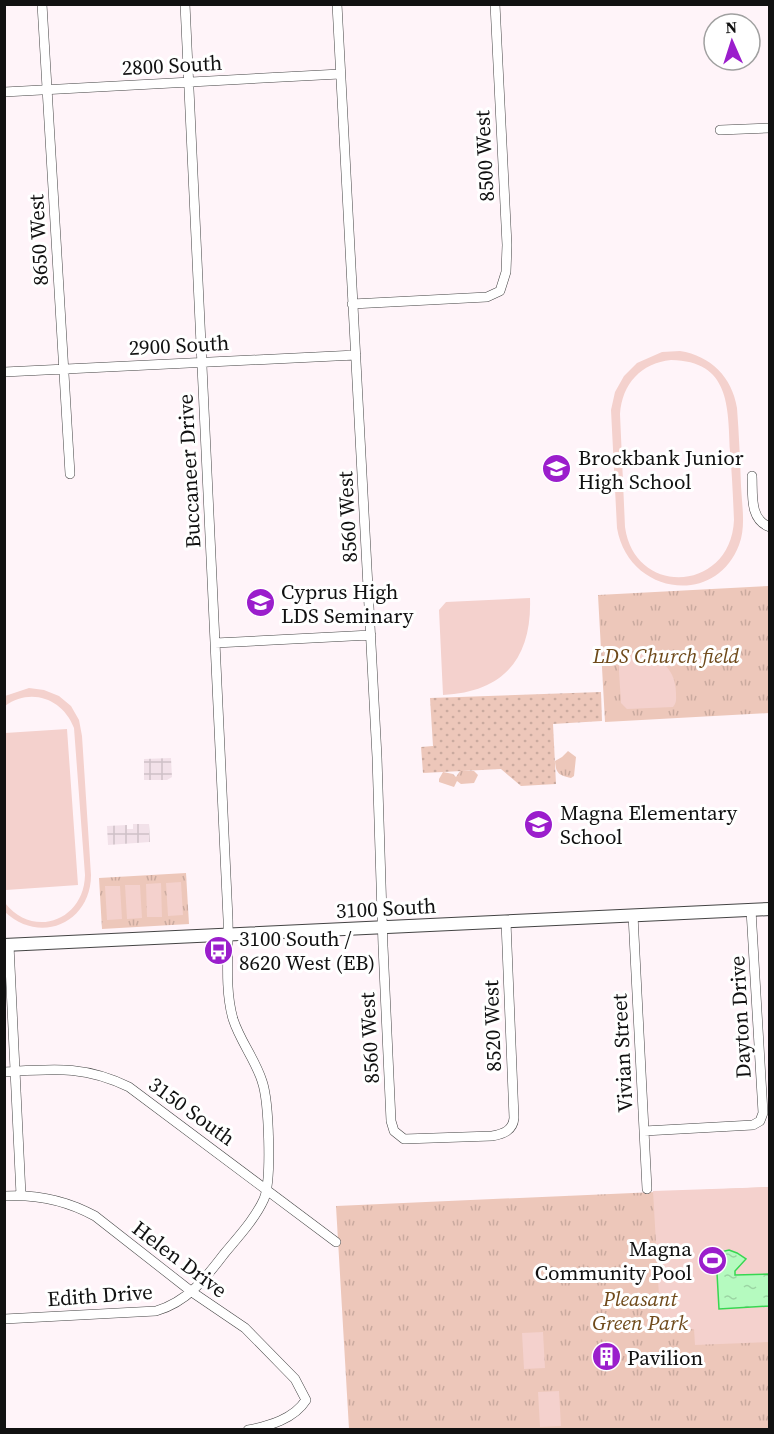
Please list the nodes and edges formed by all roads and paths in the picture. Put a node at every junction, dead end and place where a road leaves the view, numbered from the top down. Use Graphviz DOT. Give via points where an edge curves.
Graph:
graph roads {
  1 [pos="42,4"];
  2 [pos="185,4"];
  3 [pos="337,4"];
  4 [pos="495,4"];
  5 [pos="340,74"];
  6 [pos="189,82"];
  7 [pos="47,90"];
  8 [pos="4,92"];
  9 [pos="770,128"];
  10 [pos="720,130"];
  11 [pos="352,304"];
  12 [pos="356,355"];
  13 [pos="202,362"];
  14 [pos="64,369"];
  15 [pos="4,372"];
  16 [pos="70,474"];
  17 [pos="752,476"];
  18 [pos="770,527"];
  19 [pos="371,635"];
  20 [pos="215,643"];
  21 [pos="770,909"];
  22 [pos="751,910"];
  23 [pos="633,915"];
  24 [pos="506,922"];
  25 [pos="383,927"];
  26 [pos="229,935"];
  27 [pos="7,945"];
  28 [pos="15,1071"];
  29 [pos="4,1072"];
  30 [pos="644,1131"];
  31 [pos="396,1134"];
  32 [pos="647,1189"];
  33 [pos="267,1190"];
  34 [pos="21,1195"];
  35 [pos="4,1196"];
  36 [pos="336,1242"];
  37 [pos="192,1292"];
  38 [pos="4,1319"];
  39 [pos="248,1430"];
  1 -- 7 [label="street, 8650 West"];
  2 -- 6 [label="street, Buccaneer Drive"];
  3 -- 5 [label="street, 8560 West"];
  4 -- 11 [label="street, 8500 West" via="507,245 500,291 487,297"];
  5 -- 6 [label="street, 2800 South"];
  5 -- 11 [label="street, 8560 West"];
  6 -- 7 [label="street, 2800 South"];
  6 -- 13 [label="street, Buccaneer Drive"];
  7 -- 8 [label="street, 2800 South"];
  7 -- 14 [label="street, 8650 West"];
  9 -- 10 [label="street"];
  11 -- 12 [label="street, 8560 West"];
  12 -- 13 [label="street, 2900 South"];
  12 -- 19 [label="street, 8560 West"];
  13 -- 14 [label="street, 2900 South"];
  13 -- 20 [label="street, Buccaneer Drive"];
  14 -- 15 [label="street, 2900 South"];
  14 -- 16 [label="street, 8650 West"];
  17 -- 18 [label="street" via="753,507 758,520"];
  19 -- 20 [label="street"];
  19 -- 25 [label="street, 8560 West"];
  20 -- 26 [label="street, Buccaneer Drive"];
  21 -- 22 [label="street, 3100 South"];
  22 -- 23 [label="street, 3100 South"];
  22 -- 30 [label="street, Dayton Drive" via="764,1113 753,1125"];
  23 -- 24 [label="street, 3100 South"];
  23 -- 30 [label="street, Vivian Street"];
  24 -- 25 [label="street, 3100 South"];
  24 -- 31 [label="street, 8520 West" via="514,1118 510,1128 492,1136 436,1139 408,1140"];
  25 -- 26 [label="street, 3100 South"];
  25 -- 31 [label="street, 8560 West" via="391,1122"];
  26 -- 27 [label="street, 3100 South"];
  26 -- 33 [label="street, Buccaneer Drive" via="230,1006 265,1089"];
  27 -- 28 [label="street"];
  28 -- 29 [label="street, 3150 South"];
  28 -- 33 [label="street, 3150 South" via="69,1069 109,1077 129,1087"];
  28 -- 34 [label="street"];
  30 -- 32 [label="street, Vivian Street"];
  33 -- 36 [label="street, 3150 South"];
  33 -- 37 [label="street, Edith Drive" via="255,1215"];
  34 -- 35 [label="street, Helen Drive"];
  34 -- 37 [label="street, Helen Drive" via="53,1198 95,1216"];
  37 -- 38 [label="street, Edith Drive" via="156,1311"];
  37 -- 39 [label="street, Helen Drive" via="245,1328 295,1379 306,1400 276,1422"];
}
